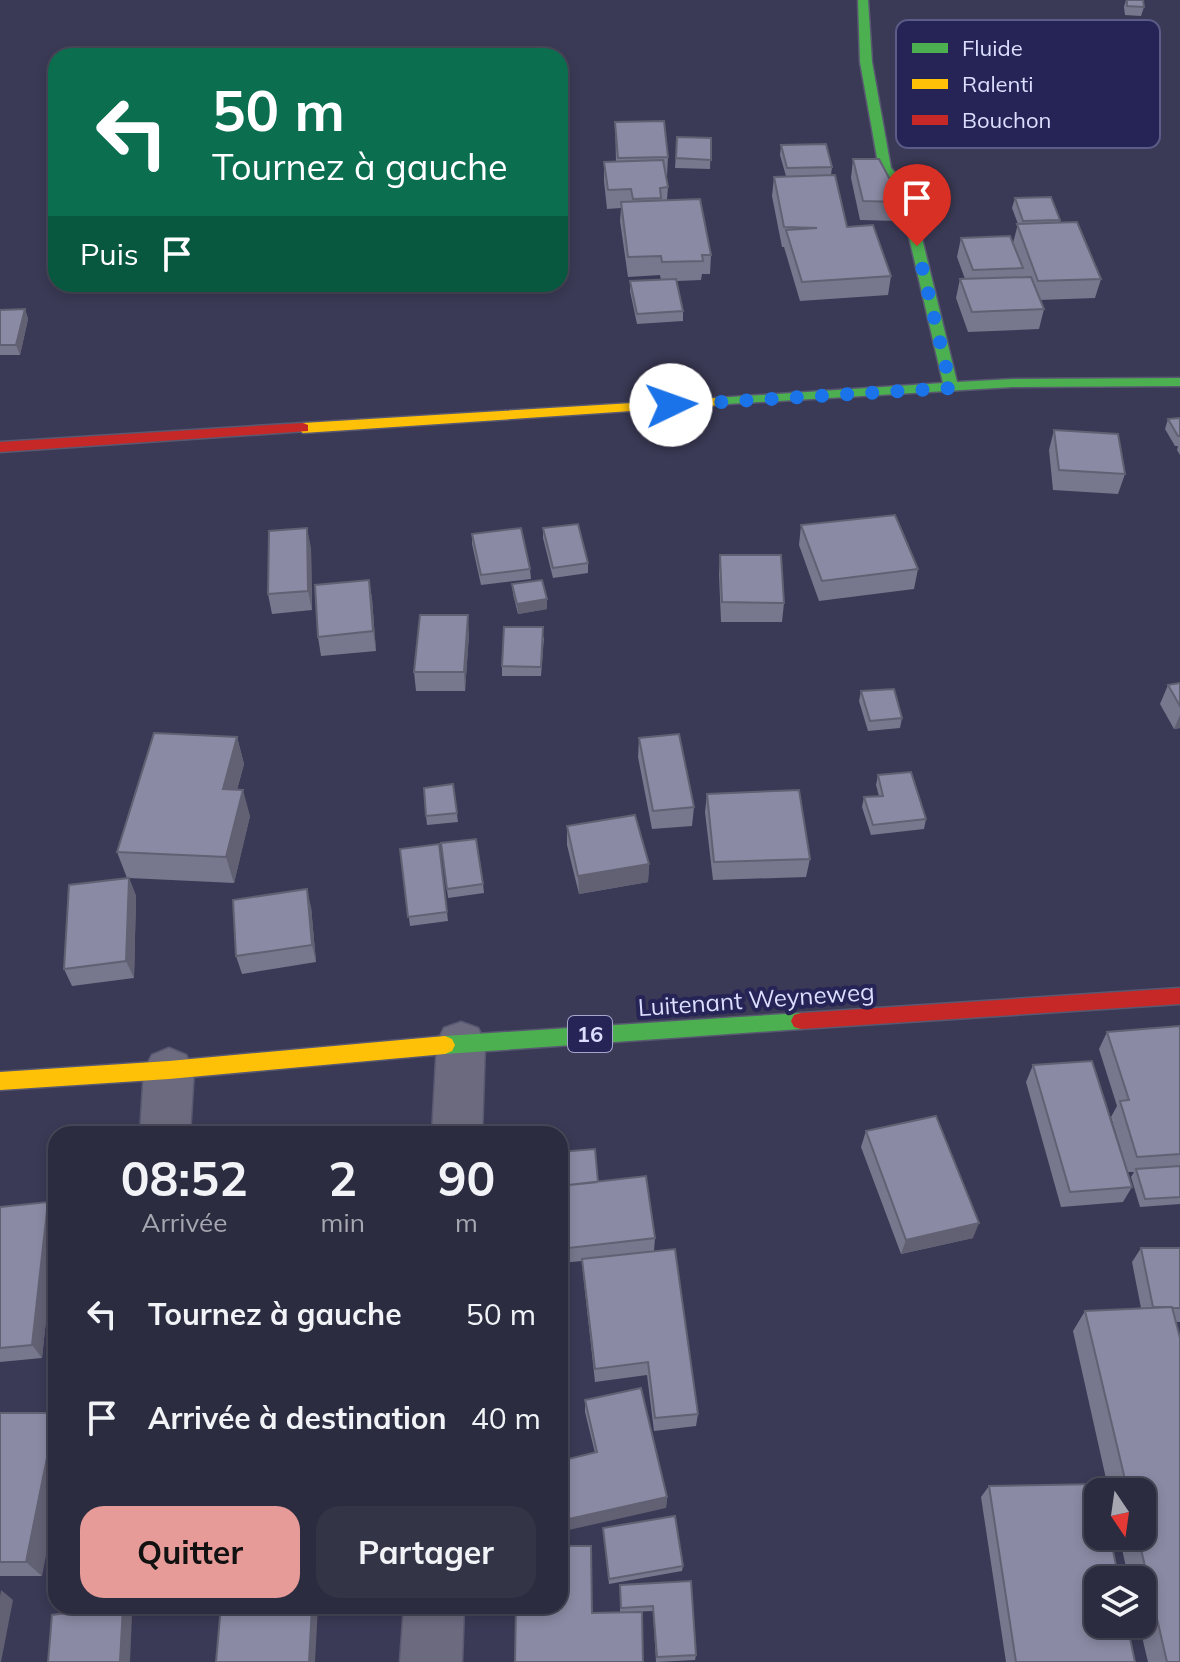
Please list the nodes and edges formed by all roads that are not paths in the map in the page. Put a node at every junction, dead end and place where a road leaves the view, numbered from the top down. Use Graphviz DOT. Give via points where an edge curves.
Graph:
graph roads {
  1 [pos="863,0"];
  2 [pos="1180,382"];
  3 [pos="951,388"];
  4 [pos="0,447"];
  5 [pos="1180,996"];
  6 [pos="461,1043"];
  7 [pos="169,1070"];
  8 [pos="0,1081"];
  9 [pos="166,1126"];
  10 [pos="457,1126"];
  11 [pos="434,1614"];
  12 [pos="431,1662"];
  1 -- 3 [label="main road" via="866,62 885,169 904,189"];
  2 -- 3 [label="main road"];
  3 -- 4 [label="main road"];
  5 -- 6 [label="main road, Luitenant Weyneweg / 16"];
  6 -- 7 [label="main road, Luitenant Weyneweg / 16"];
  6 -- 10 [label="street"];
  7 -- 8 [label="main road, Luitenant Weyneweg / 16"];
  7 -- 9 [label="street"];
  11 -- 12 [label="street"];
}
